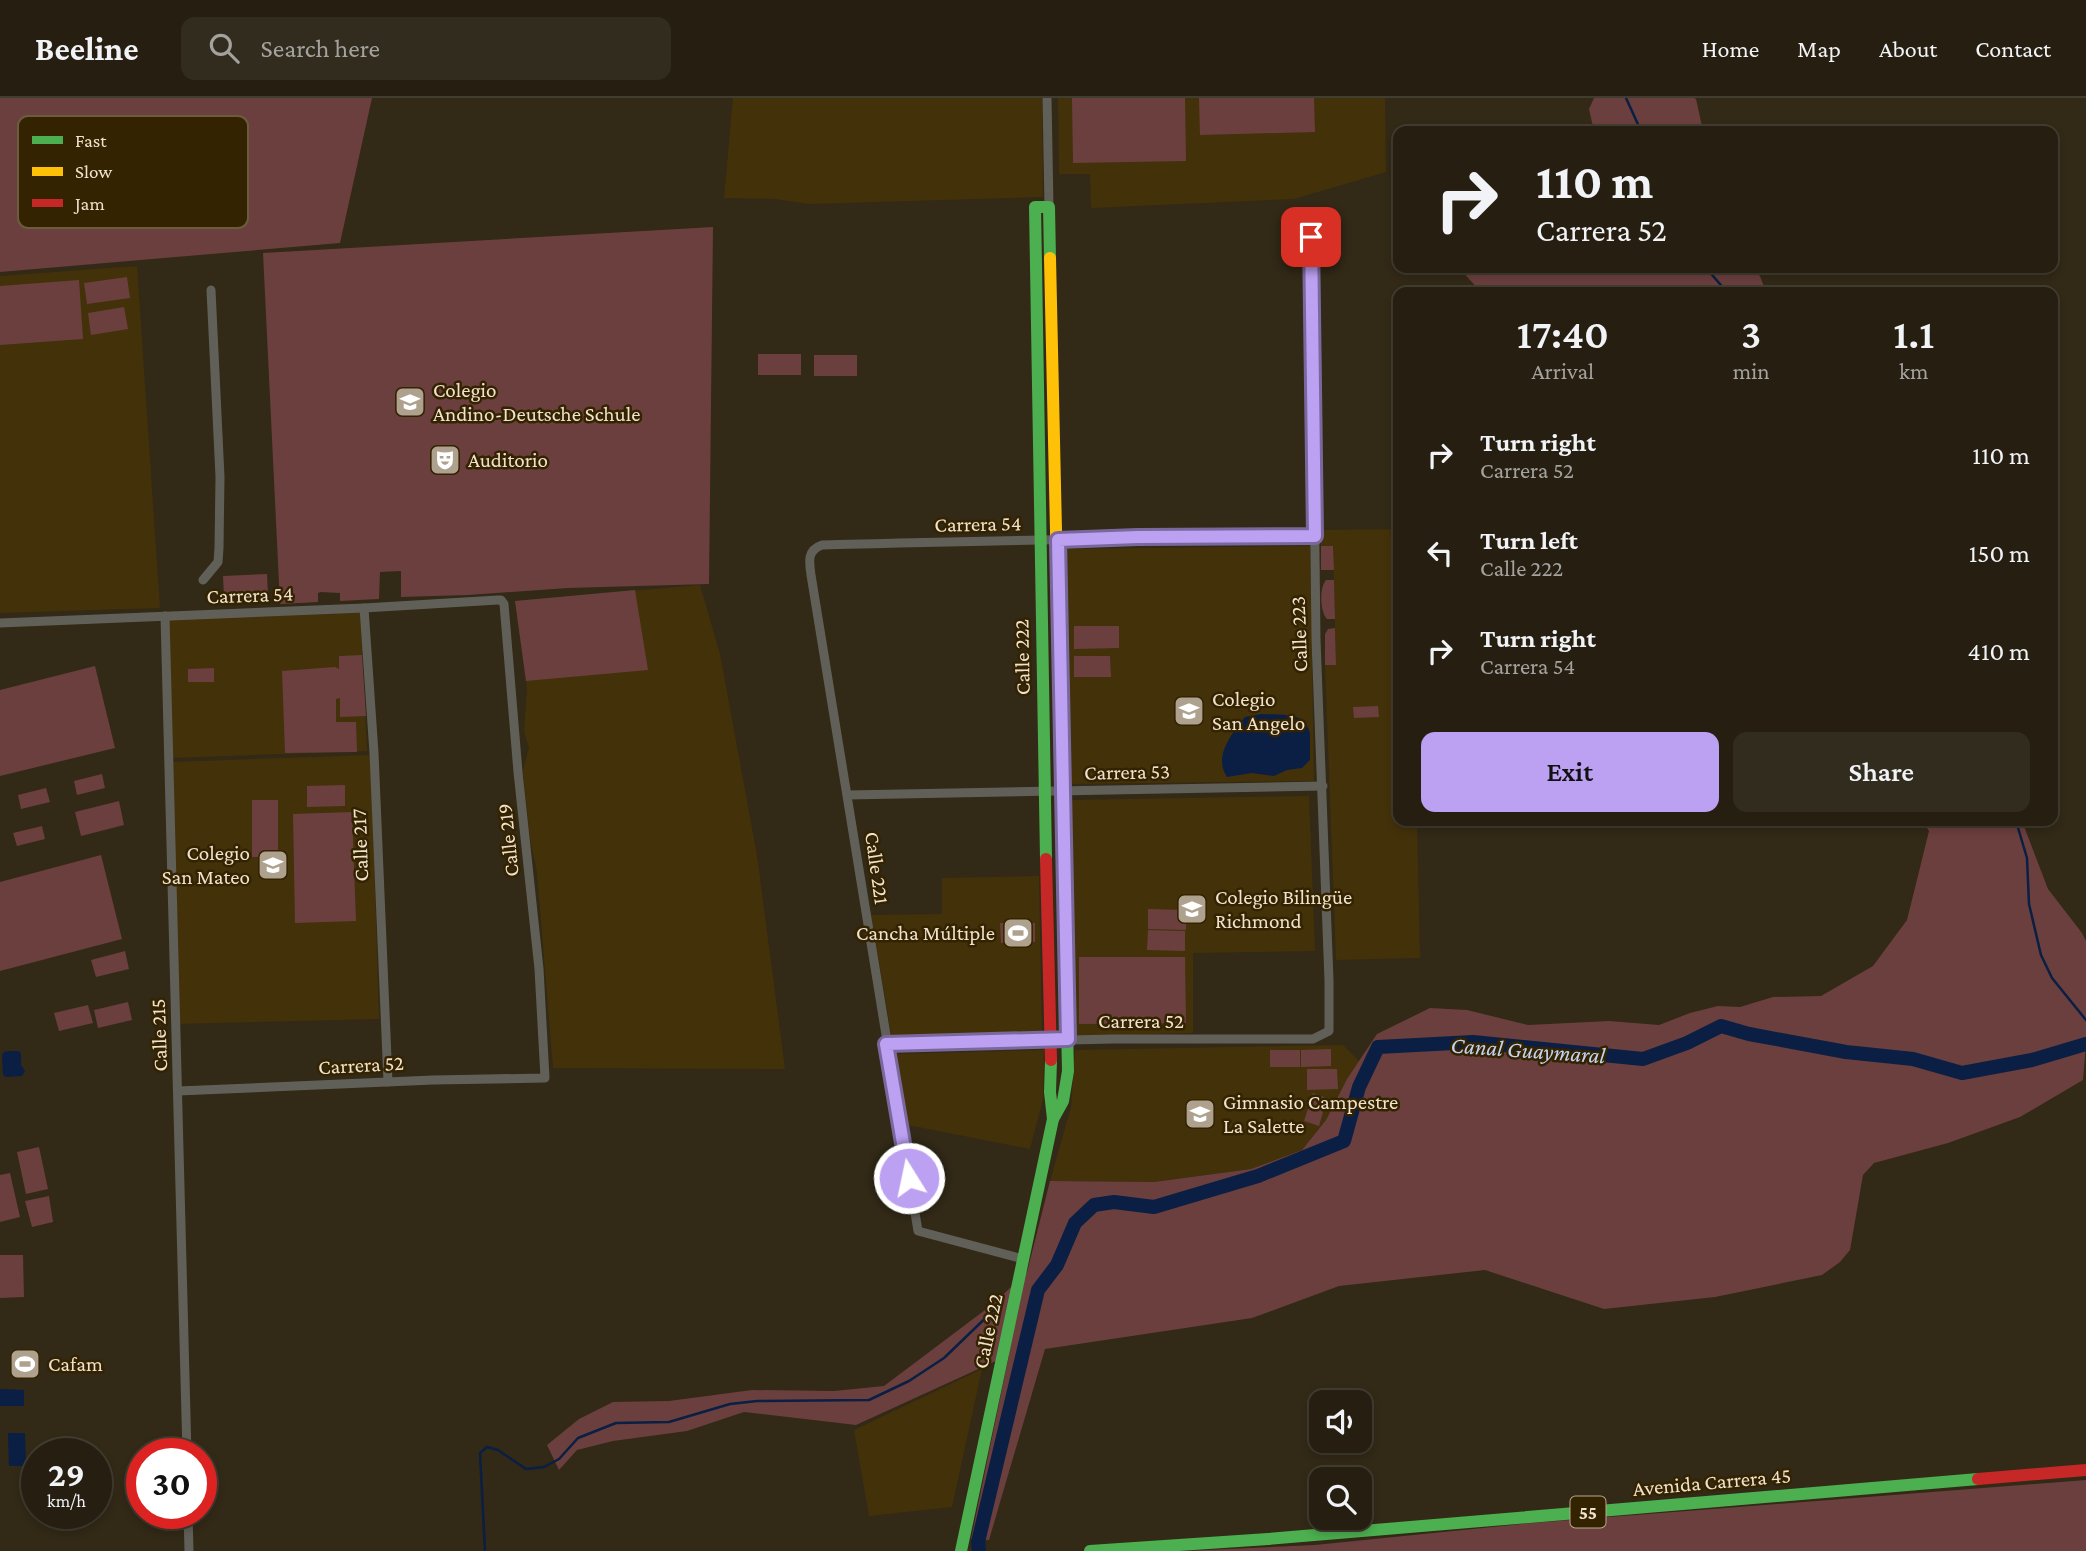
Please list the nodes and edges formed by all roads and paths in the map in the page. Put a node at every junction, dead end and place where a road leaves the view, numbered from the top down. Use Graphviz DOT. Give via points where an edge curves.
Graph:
graph roads {
  1 [pos="1047,98"];
  2 [pos="1049,207"];
  3 [pos="1311,217"];
  4 [pos="211,290"];
  5 [pos="1315,536"];
  6 [pos="1058,540"];
  7 [pos="1039,541"];
  8 [pos="812,551"];
  9 [pos="203,580"];
  10 [pos="501,600"];
  11 [pos="364,608"];
  12 [pos="165,616"];
  13 [pos="0,622"];
  14 [pos="1323,786"];
  15 [pos="1063,790"];
  16 [pos="1044,791"];
  17 [pos="848,795"];
  18 [pos="1068,1039"];
  19 [pos="1313,1039"];
  20 [pos="1052,1040"];
  21 [pos="886,1044"];
  22 [pos="545,1078"];
  23 [pos="388,1082"];
  24 [pos="178,1091"];
  25 [pos="1053,1119"];
  26 [pos="1023,1259"];
  27 [pos="187,1438"];
  28 [pos="2086,1469"];
  29 [pos="188,1529"];
  30 [pos="189,1551"];
  31 [pos="961,1551"];
  32 [pos="1090,1551"];
  1 -- 2 [label="street, Calle 222"];
  2 -- 6 [label="main road, Calle 222"];
  2 -- 7 [label="main road, Calle 222" via="1035,207"];
  3 -- 5 [label="street, Calle 223"];
  4 -- 9 [label="street" via="219,548 218,562"];
  5 -- 6 [label="street, Carrera 54"];
  5 -- 14 [label="street, Calle 223"];
  6 -- 7 [label="street, Carrera 54"];
  6 -- 15 [label="main road, Calle 222"];
  7 -- 8 [label="street, Carrera 54" via="822,545"];
  7 -- 16 [label="main road, Calle 222"];
  8 -- 17 [label="street, Calle 221" via="811,575"];
  10 -- 11 [label="street, Carrera 54"];
  10 -- 22 [label="street, Calle 219" via="505,604 536,938"];
  11 -- 12 [label="street, Carrera 54"];
  11 -- 23 [label="street, Calle 217"];
  12 -- 13 [label="street, Carrera 54"];
  12 -- 24 [label="street, Calle 215"];
  14 -- 15 [label="street, Carrera 53"];
  14 -- 19 [label="street, Calle 223" via="1331,1024 1329,1031"];
  15 -- 16 [label="street, Carrera 53"];
  15 -- 18 [label="main road, Calle 222"];
  16 -- 17 [label="street, Carrera 53"];
  16 -- 20 [label="main road, Calle 222"];
  17 -- 21 [label="street, Calle 221"];
  18 -- 19 [label="street, Carrera 52"];
  18 -- 20 [label="street, Carrera 52"];
  18 -- 25 [label="main road, Calle 222" via="1067,1086 1062,1107"];
  20 -- 21 [label="street, Carrera 52"];
  20 -- 25 [label="main road, Calle 222"];
  21 -- 26 [label="street, Calle 221" via="918,1231"];
  22 -- 23 [label="street, Carrera 52"];
  23 -- 24 [label="street, Carrera 52"];
  24 -- 27 [label="street, Calle 215"];
  25 -- 26 [label="main road, Calle 222"];
  26 -- 31 [label="main road, Calle 222"];
  28 -- 32 [label="main road, Avenida Carrera 45 / 55"];
  29 -- 30 [label="street"];
}
